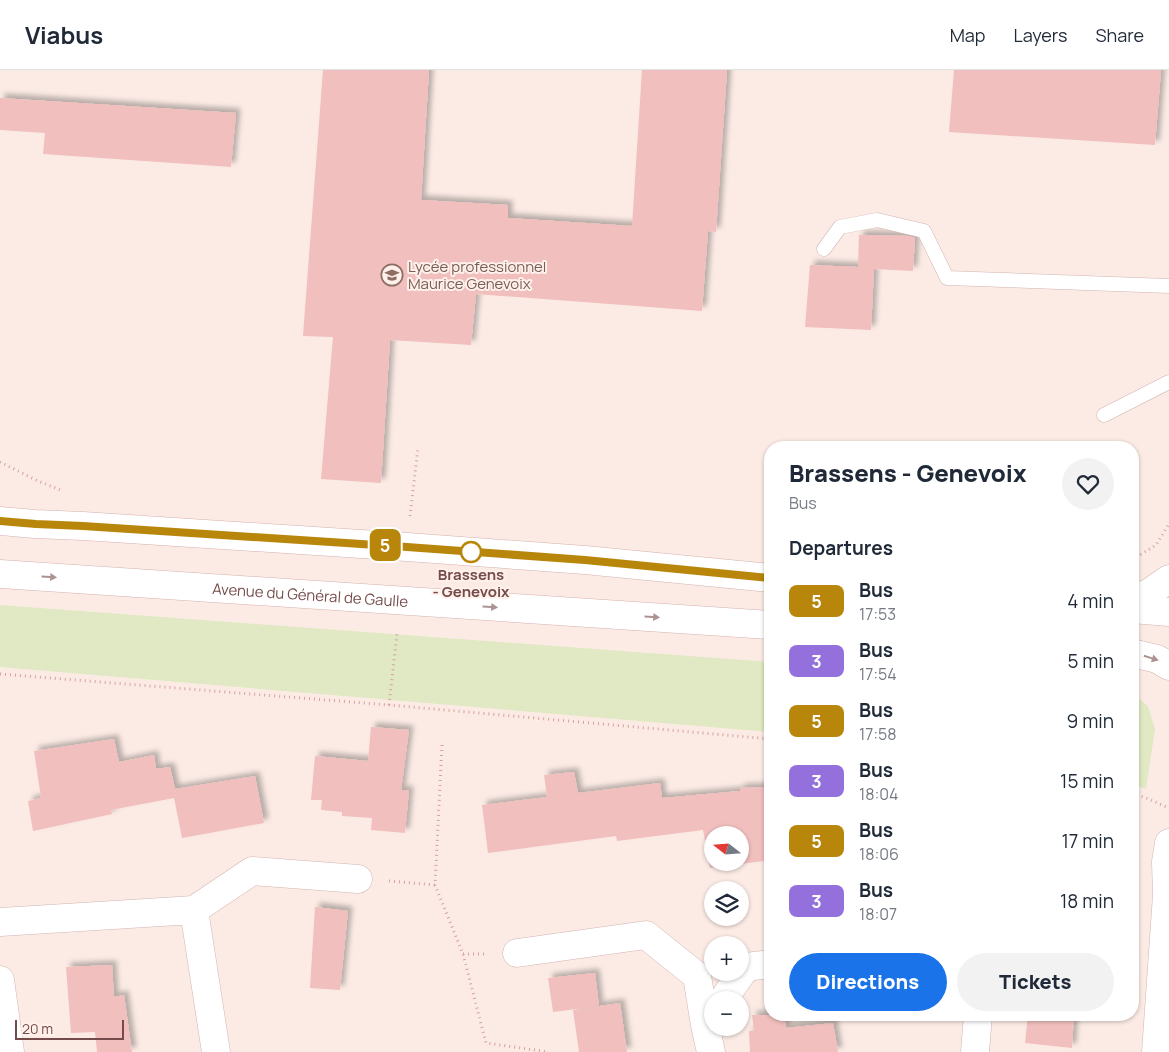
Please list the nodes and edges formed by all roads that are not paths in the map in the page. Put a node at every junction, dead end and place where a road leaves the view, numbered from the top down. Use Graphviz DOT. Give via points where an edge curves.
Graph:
graph roads {
  1 [pos="824,249"];
  2 [pos="1169,286"];
  3 [pos="1169,382"];
  4 [pos="1104,415"];
  5 [pos="0,521"];
  6 [pos="0,574"];
  7 [pos="764,577"];
  8 [pos="1169,579"];
  9 [pos="1139,597"];
  10 [pos="1139,610"];
  11 [pos="1169,612"];
  12 [pos="764,625"];
  13 [pos="1139,655"];
  14 [pos="1169,666"];
  15 [pos="1169,843"];
  16 [pos="358,879"];
  17 [pos="1168,890"];
  18 [pos="194,910"];
  19 [pos="0,922"];
  20 [pos="517,953"];
  21 [pos="764,965"];
  22 [pos="0,980"];
  23 [pos="729,991"];
  24 [pos="704,1003"];
  25 [pos="978,1021"];
  26 [pos="710,1036"];
  27 [pos="10,1052"];
  28 [pos="216,1052"];
  29 [pos="711,1052"];
  30 [pos="976,1052"];
  31 [pos="1156,1052"];
  1 -- 2 [label="lane" via="840,227 877,220 924,231 947,278"];
  3 -- 4 [label="lane"];
  5 -- 7 [label="street" via="585,560"];
  6 -- 12 [label="street, Avenue du Général de Gaulle, one-way"];
  8 -- 9 [label="street"];
  10 -- 11 [label="street"];
  13 -- 14 [label="street, one-way"];
  15 -- 17 [label="street" via="1166,862"];
  16 -- 18 [label="street" via="252,872"];
  17 -- 31 [label="street"];
  18 -- 19 [label="street"];
  18 -- 28 [label="street"];
  20 -- 24 [label="street" via="646,935 696,976"];
  21 -- 23 [label="street" via="746,967"];
  22 -- 27 [label="street"];
  25 -- 30 [label="street"];
  26 -- 29 [label="street"];
}
